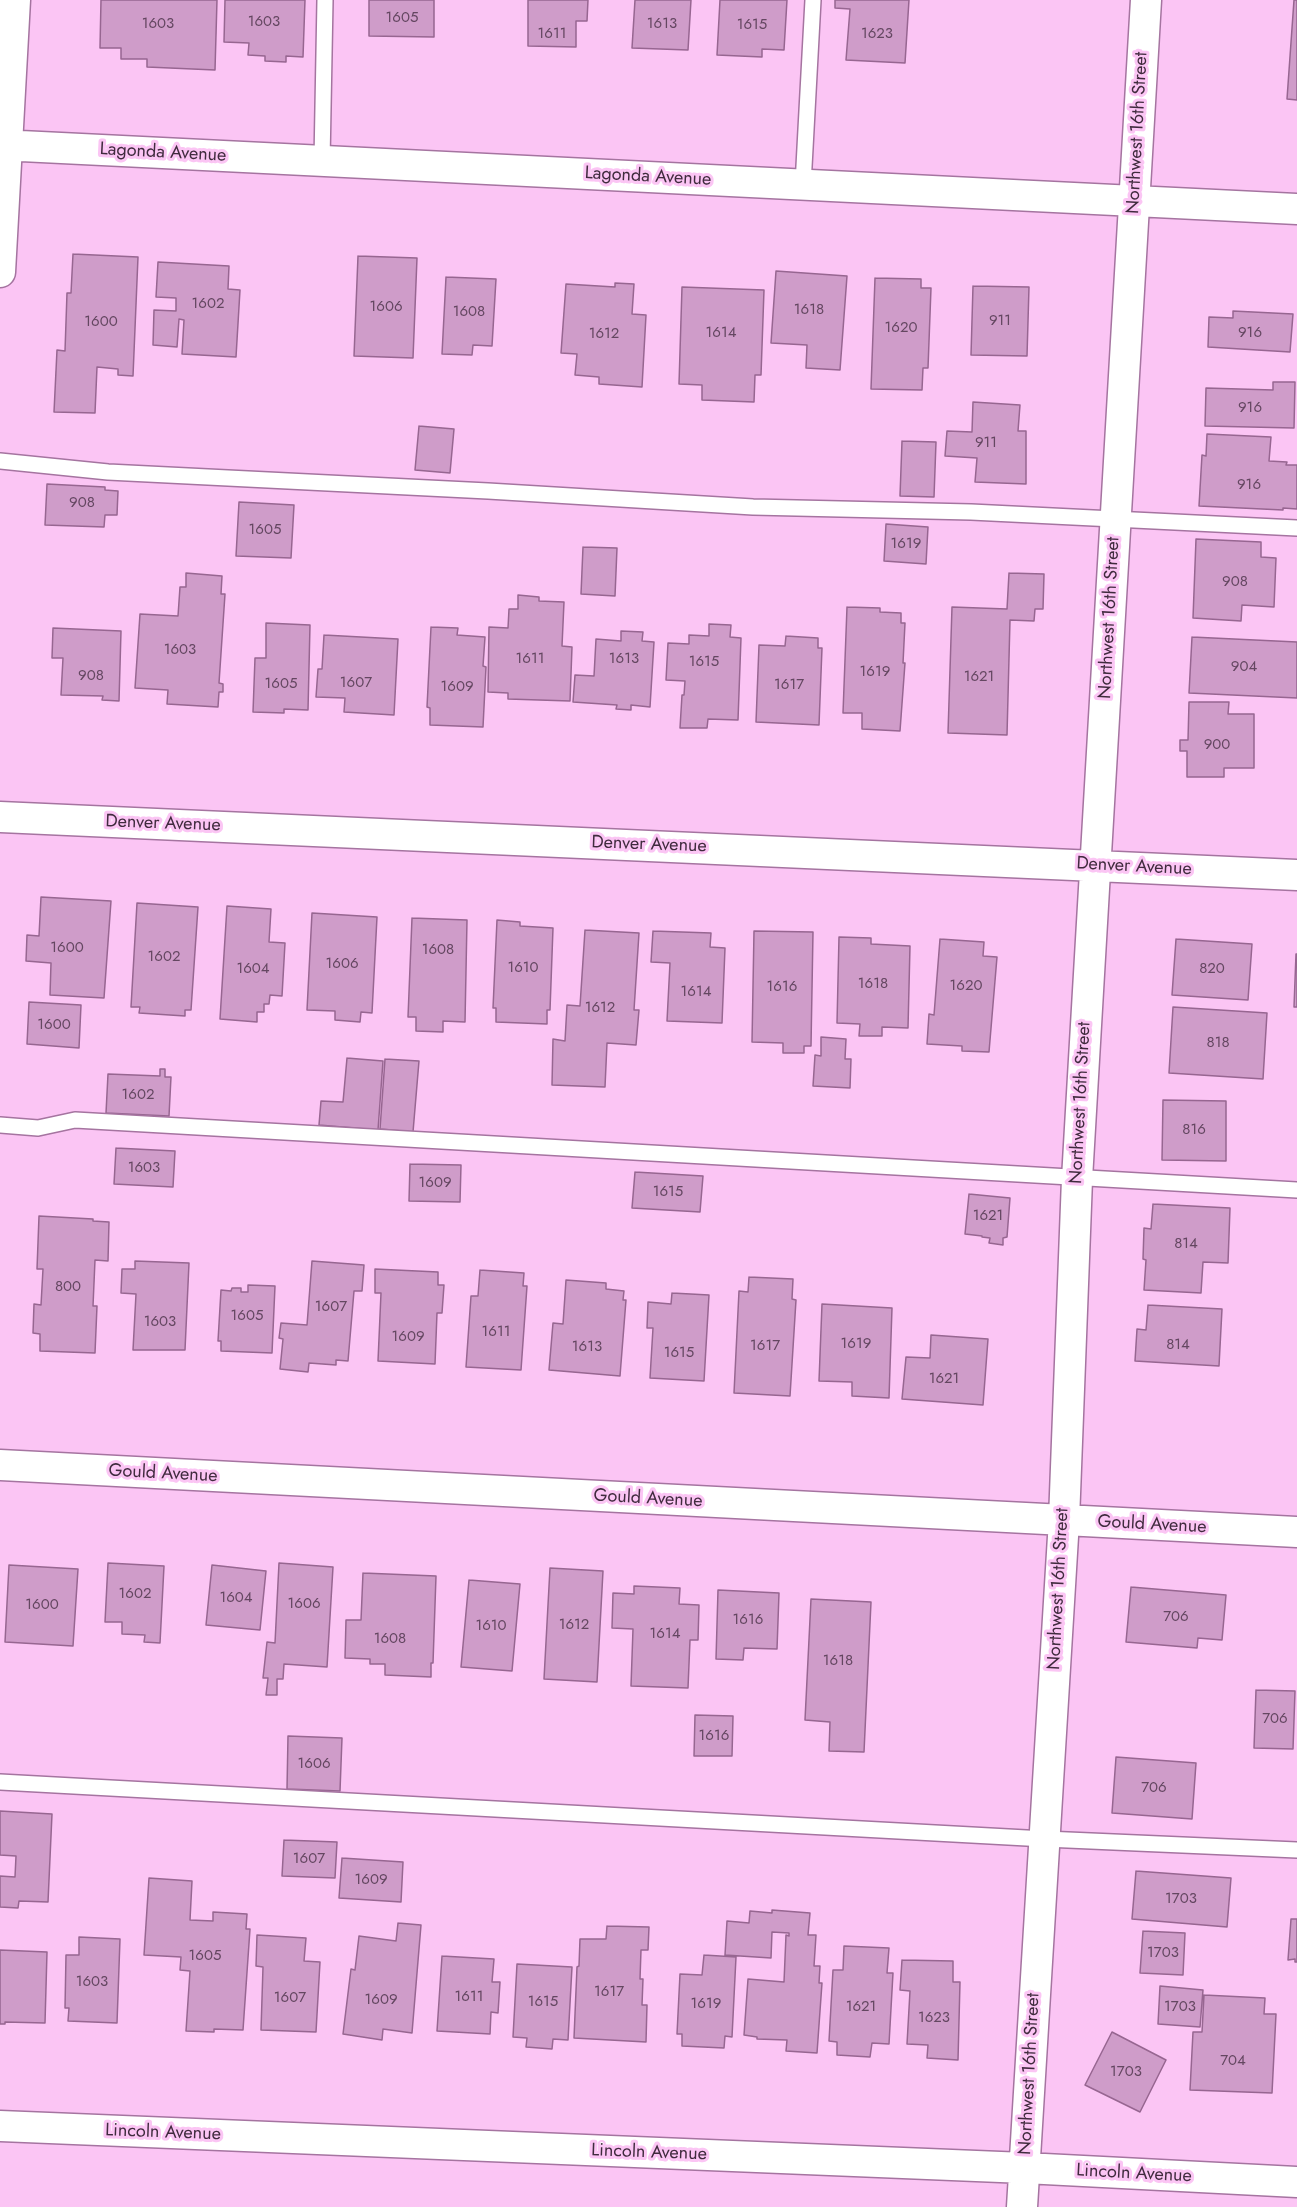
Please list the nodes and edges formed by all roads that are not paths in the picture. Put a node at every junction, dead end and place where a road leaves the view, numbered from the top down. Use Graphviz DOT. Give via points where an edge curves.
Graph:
graph roads {
  1 [pos="15,0"];
  2 [pos="325,0"];
  3 [pos="813,0"];
  4 [pos="1146,0"];
  5 [pos="4,145"];
  6 [pos="322,160"];
  7 [pos="802,185"];
  8 [pos="1134,201"];
  9 [pos="1297,209"];
  10 [pos="0,272"];
  11 [pos="0,461"];
  12 [pos="1116,520"];
  13 [pos="1297,528"];
  14 [pos="0,817"];
  15 [pos="1096,865"];
  16 [pos="1297,875"];
  17 [pos="0,1125"];
  18 [pos="1077,1179"];
  19 [pos="1297,1190"];
  20 [pos="0,1466"];
  21 [pos="1064,1521"];
  22 [pos="1297,1532"];
  23 [pos="0,1782"];
  24 [pos="1045,1839"];
  25 [pos="1297,1850"];
  26 [pos="0,2126"];
  27 [pos="1025,2168"];
  28 [pos="1297,2182"];
  29 [pos="1022,2207"];
  1 -- 5 [label="street"];
  2 -- 6 [label="lane"];
  3 -- 7 [label="lane"];
  4 -- 8 [label="street, Northwest 16th Street"];
  5 -- 6 [label="street, Lagonda Avenue"];
  5 -- 10 [label="street"];
  6 -- 7 [label="street, Lagonda Avenue"];
  7 -- 8 [label="street, Lagonda Avenue"];
  8 -- 9 [label="street, Lagonda Avenue"];
  8 -- 12 [label="street, Northwest 16th Street"];
  11 -- 12 [label="lane" via="108,472 730,506"];
  12 -- 13 [label="lane"];
  12 -- 15 [label="street, Northwest 16th Street"];
  14 -- 15 [label="street, Denver Avenue"];
  15 -- 16 [label="street, Denver Avenue"];
  15 -- 18 [label="street, Northwest 16th Street"];
  17 -- 18 [label="lane" via="38,1128 75,1120"];
  18 -- 19 [label="lane"];
  18 -- 21 [label="street, Northwest 16th Street"];
  20 -- 21 [label="street, Gould Avenue"];
  21 -- 22 [label="street, Gould Avenue"];
  21 -- 24 [label="street, Northwest 16th Street"];
  23 -- 24 [label="lane"];
  24 -- 25 [label="lane"];
  24 -- 27 [label="street, Northwest 16th Street"];
  26 -- 27 [label="street, Lincoln Avenue"];
  27 -- 28 [label="street, Lincoln Avenue"];
  27 -- 29 [label="street, Northwest 16th Street"];
}
